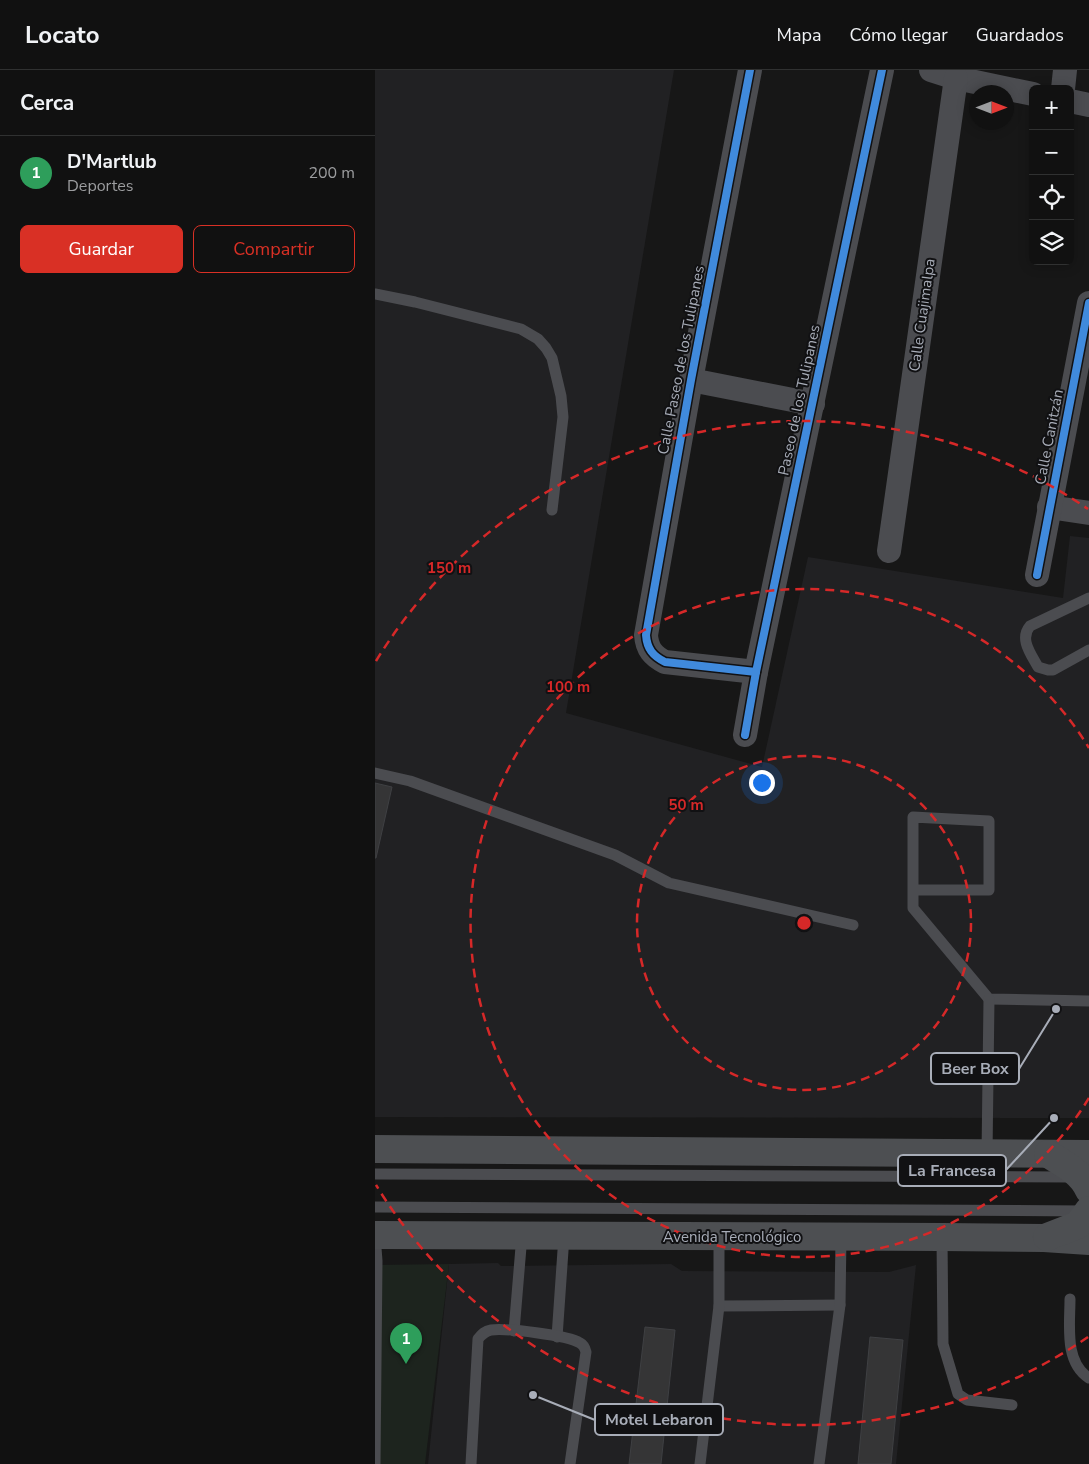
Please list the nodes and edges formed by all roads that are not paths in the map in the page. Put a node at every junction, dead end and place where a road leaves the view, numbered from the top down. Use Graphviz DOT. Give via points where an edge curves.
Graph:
graph roads {
  1 [pos="750,70"];
  2 [pos="882,70"];
  3 [pos="931,70"];
  4 [pos="1065,70"];
  5 [pos="956,78"];
  6 [pos="1063,85"];
  7 [pos="1029,93"];
  8 [pos="1074,102"];
  9 [pos="1089,104"];
  10 [pos="375,294"];
  11 [pos="1089,303"];
  12 [pos="691,380"];
  13 [pos="813,404"];
  14 [pos="1049,507"];
  15 [pos="552,510"];
  16 [pos="1089,513"];
  17 [pos="889,551"];
  18 [pos="1037,576"];
  19 [pos="1089,598"];
  20 [pos="1089,650"];
  21 [pos="756,672"];
  22 [pos="745,735"];
  23 [pos="375,773"];
  24 [pos="913,890"];
  25 [pos="853,925"];
  26 [pos="989,999"];
  27 [pos="1089,1000"];
  28 [pos="375,1149"];
  29 [pos="987,1154"];
  30 [pos="375,1174"];
  31 [pos="1087,1175"];
  32 [pos="375,1207"];
  33 [pos="1089,1211"];
  34 [pos="375,1234"];
  35 [pos="522,1236"];
  36 [pos="564,1236"];
  37 [pos="719,1236"];
  38 [pos="841,1237"];
  39 [pos="942,1237"];
  40 [pos="1044,1238"];
  41 [pos="1089,1241"];
  42 [pos="1070,1298"];
  43 [pos="376,1303"];
  44 [pos="840,1305"];
  45 [pos="719,1306"];
  46 [pos="514,1331"];
  47 [pos="557,1337"];
  48 [pos="1089,1378"];
  49 [pos="1013,1405"];
  50 [pos="375,1464"];
  51 [pos="471,1464"];
  52 [pos="571,1464"];
  53 [pos="700,1464"];
  54 [pos="819,1464"];
  1 -- 12 [label="street, Calle Paseo de los Tulipanes"];
  2 -- 13 [label="street, Paseo de los Tulipanes"];
  3 -- 5 [label="street"];
  4 -- 6 [label="street"];
  5 -- 7 [label="street"];
  5 -- 17 [label="street, Calle Cuajimalpa"];
  8 -- 9 [label="street"];
  10 -- 15 [label="lane" via="521,329 546,348 561,396 563,417"];
  11 -- 14 [label="street, Calle Canitzán"];
  12 -- 13 [label="street"];
  12 -- 21 [label="street, Calle Paseo de los Tulipanes" via="647,643 652,654 665,662"];
  13 -- 21 [label="street, Paseo de los Tulipanes"];
  14 -- 16 [label="street"];
  14 -- 18 [label="street, Calle Canitzán"];
  19 -- 20 [label="lane" via="1030,626 1025,638 1038,667 1048,670"];
  21 -- 22 [label="street, Paseo de los Tulipanes"];
  23 -- 25 [label="lane" via="410,781 615,855 669,883"];
  24 -- 24 [label="lane" via="913,817 989,821 989,890"];
  24 -- 26 [label="lane" via="913,908"];
  26 -- 27 [label="lane"];
  26 -- 29 [label="lane"];
  28 -- 29 [label="main road"];
  29 -- 31 [label="main road" via="1048,1154 1076,1172"];
  30 -- 31 [label="lane"];
  32 -- 33 [label="lane"];
  33 -- 40 [label="main road" via="1078,1225"];
  34 -- 35 [label="main road, Avenida Tecnológico"];
  34 -- 43 [label="lane"];
  35 -- 36 [label="main road, Avenida Tecnológico"];
  35 -- 46 [label="lane"];
  36 -- 37 [label="main road, Avenida Tecnológico"];
  36 -- 47 [label="lane"];
  37 -- 38 [label="main road, Avenida Tecnológico"];
  37 -- 45 [label="lane"];
  38 -- 39 [label="main road, Avenida Tecnológico"];
  38 -- 44 [label="lane"];
  39 -- 40 [label="main road, Avenida Tecnológico"];
  39 -- 49 [label="lane" via="943,1344 958,1394 967,1400"];
  40 -- 41 [label="main road, Avenida Tecnológico"];
  42 -- 48 [label="lane" via="1071,1351 1080,1372"];
  43 -- 50 [label="lane"];
  44 -- 45 [label="lane"];
  44 -- 54 [label="lane"];
  45 -- 53 [label="lane"];
  46 -- 47 [label="lane"];
  46 -- 51 [label="lane" via="491,1330 479,1339"];
  47 -- 52 [label="lane" via="579,1342 586,1352"];
}
